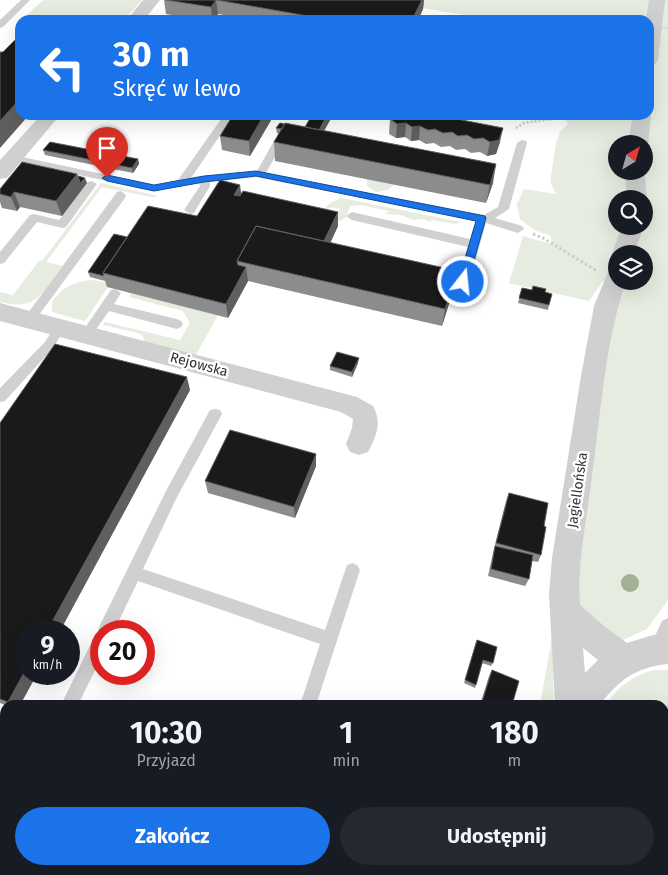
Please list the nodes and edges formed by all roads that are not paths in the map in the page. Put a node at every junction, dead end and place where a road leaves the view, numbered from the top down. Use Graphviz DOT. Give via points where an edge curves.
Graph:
graph roads {
  1 [pos="26,0"];
  2 [pos="152,0"];
  3 [pos="658,0"];
  4 [pos="139,15"];
  5 [pos="0,25"];
  6 [pos="654,27"];
  7 [pos="47,120"];
  8 [pos="226,120"];
  9 [pos="641,120"];
  10 [pos="639,135"];
  11 [pos="280,139"];
  12 [pos="522,143"];
  13 [pos="13,158"];
  14 [pos="0,173"];
  15 [pos="260,174"];
  16 [pos="204,179"];
  17 [pos="92,184"];
  18 [pos="181,184"];
  19 [pos="122,195"];
  20 [pos="190,210"];
  21 [pos="352,216"];
  22 [pos="483,219"];
  23 [pos="518,229"];
  24 [pos="474,244"];
  25 [pos="0,260"];
  26 [pos="463,282"];
  27 [pos="612,290"];
  28 [pos="115,293"];
  29 [pos="106,306"];
  30 [pos="0,312"];
  31 [pos="29,320"];
  32 [pos="178,324"];
  33 [pos="60,327"];
  34 [pos="86,335"];
  35 [pos="0,397"];
  36 [pos="215,414"];
  37 [pos="360,444"];
  38 [pos="352,570"];
  39 [pos="134,573"];
  40 [pos="565,611"];
  41 [pos="111,620"];
  42 [pos="329,639"];
  43 [pos="664,641"];
  44 [pos="624,659"];
  45 [pos="90,663"];
  46 [pos="72,700"];
  47 [pos="310,700"];
  48 [pos="571,700"];
  49 [pos="583,700"];
  1 -- 5 [label="lane"];
  2 -- 4 [label="street"];
  3 -- 6 [label="street"];
  7 -- 13 [label="street"];
  8 -- 18 [label="lane"];
  9 -- 10 [label="street"];
  11 -- 15 [label="lane"];
  12 -- 22 [label="lane" via="503,209"];
  13 -- 14 [label="street"];
  13 -- 18 [label="lane" via="154,188"];
  15 -- 16 [label="lane"];
  15 -- 22 [label="lane"];
  16 -- 18 [label="lane"];
  16 -- 20 [label="lane" via="206,186"];
  17 -- 25 [label="lane" via="62,224 34,218"];
  19 -- 31 [label="lane"];
  21 -- 24 [label="lane"];
  22 -- 23 [label="lane"];
  22 -- 24 [label="lane"];
  24 -- 26 [label="lane"];
  27 -- 40 [label="street, Jagiellońska" via="606,306 576,486"];
  28 -- 29 [label="lane"];
  29 -- 32 [label="lane"];
  29 -- 34 [label="lane"];
  30 -- 31 [label="street, Rejowska"];
  31 -- 33 [label="street, Rejowska"];
  33 -- 34 [label="street, Rejowska"];
  33 -- 35 [label="lane" via="48,345"];
  34 -- 37 [label="street, Rejowska" via="358,408 367,419"];
  36 -- 39 [label="lane"];
  38 -- 42 [label="lane"];
  39 -- 41 [label="lane"];
  39 -- 42 [label="lane"];
  40 -- 44 [label="street" via="581,628"];
  40 -- 48 [label="street, Jagiellońska"];
  42 -- 47 [label="lane"];
  43 -- 44 [label="street"];
  44 -- 49 [label="street" via="601,678"];
  45 -- 46 [label="lane"];
}
